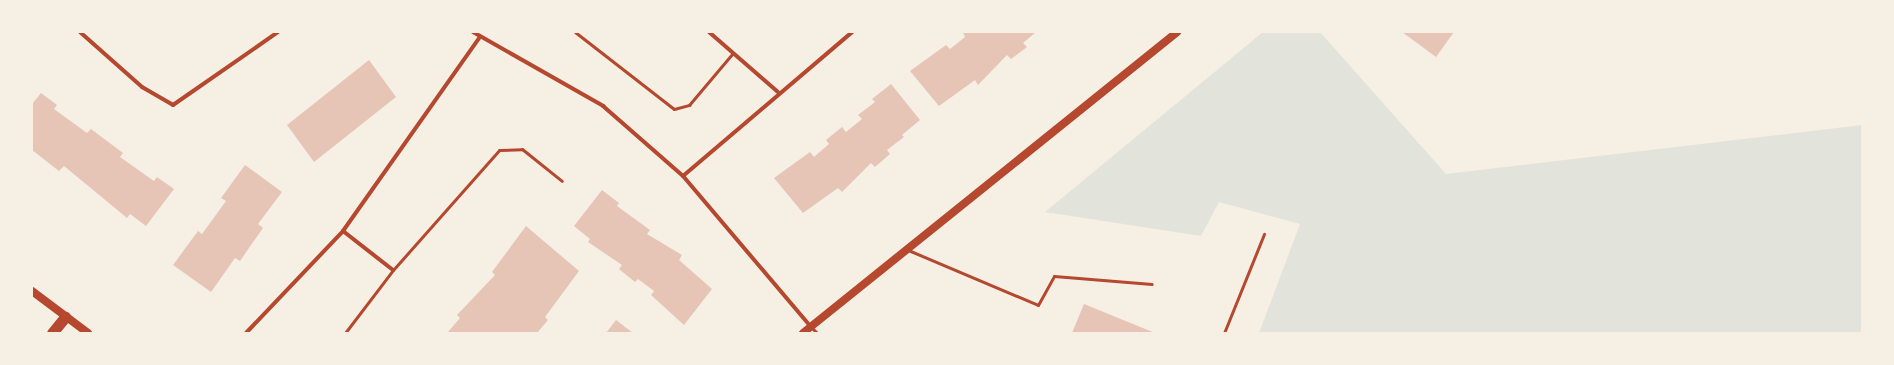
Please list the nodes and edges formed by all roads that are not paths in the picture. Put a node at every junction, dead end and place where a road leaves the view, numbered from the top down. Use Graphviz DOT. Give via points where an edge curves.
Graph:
graph roads {
  1 [pos="80,32"];
  2 [pos="278,32"];
  3 [pos="473,32"];
  4 [pos="575,32"];
  5 [pos="709,32"];
  6 [pos="852,32"];
  7 [pos="1177,32"];
  8 [pos="480,37"];
  9 [pos="733,52"];
  10 [pos="778,92"];
  11 [pos="684,176"];
  12 [pos="562,181"];
  13 [pos="343,231"];
  14 [pos="1264,234"];
  15 [pos="906,249"];
  16 [pos="393,270"];
  17 [pos="1152,284"];
  18 [pos="32,291"];
  19 [pos="65,317"];
  20 [pos="810,326"];
  21 [pos="52,333"];
  22 [pos="88,333"];
  23 [pos="246,333"];
  24 [pos="345,333"];
  25 [pos="803,333"];
  26 [pos="817,333"];
  27 [pos="1224,333"];
  1 -- 2 [label="street" via="142,88 172,106"];
  3 -- 8 [label="street"];
  4 -- 9 [label="lane" via="674,109 690,104"];
  5 -- 9 [label="street"];
  6 -- 10 [label="street"];
  7 -- 15 [label="main road"];
  8 -- 11 [label="street" via="603,106"];
  8 -- 13 [label="street"];
  9 -- 10 [label="street"];
  10 -- 11 [label="street"];
  11 -- 20 [label="street"];
  12 -- 16 [label="lane" via="522,149 499,150"];
  13 -- 16 [label="street"];
  13 -- 23 [label="street"];
  14 -- 27 [label="lane"];
  15 -- 17 [label="lane" via="1038,305 1054,276"];
  15 -- 20 [label="main road"];
  16 -- 24 [label="lane"];
  18 -- 19 [label="main road"];
  19 -- 21 [label="highway"];
  19 -- 22 [label="main road"];
  20 -- 25 [label="main road"];
  20 -- 26 [label="lane"];
}
